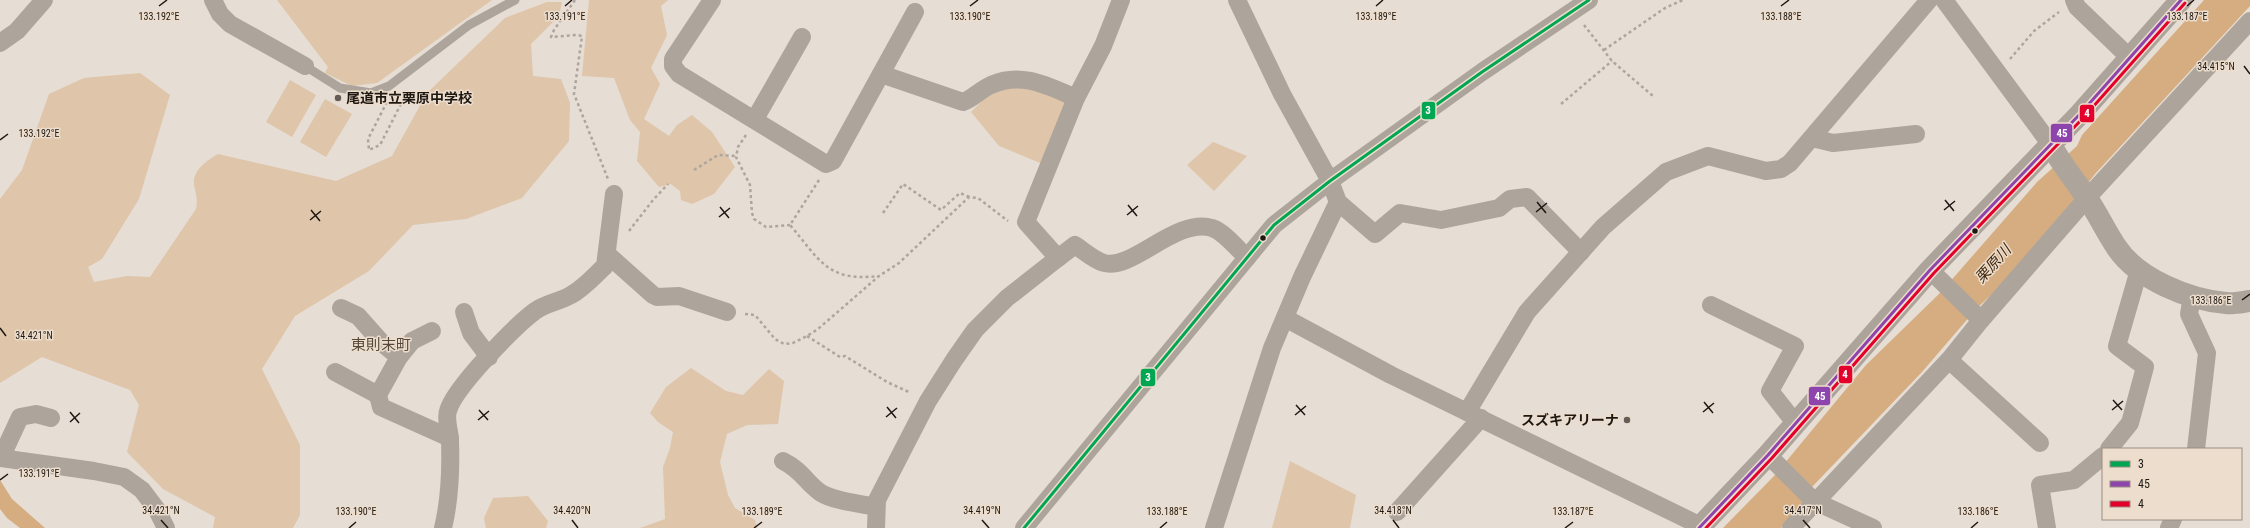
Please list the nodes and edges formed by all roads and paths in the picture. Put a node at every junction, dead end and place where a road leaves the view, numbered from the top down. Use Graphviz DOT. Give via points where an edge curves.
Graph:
graph roads {
  1 [pos="44,0"];
  2 [pos="213,0"];
  3 [pos="515,0"];
  4 [pos="575,0"];
  5 [pos="712,0"];
  6 [pos="1121,0"];
  7 [pos="1237,0"];
  8 [pos="1589,0"];
  9 [pos="1683,0"];
  10 [pos="1928,0"];
  11 [pos="1944,0"];
  12 [pos="2074,0"];
  13 [pos="2181,0"];
  14 [pos="1574,10"];
  15 [pos="915,12"];
  16 [pos="2250,21"];
  17 [pos="802,37"];
  18 [pos="0,43"];
  19 [pos="1604,50"];
  20 [pos="2129,57"];
  21 [pos="1612,61"];
  22 [pos="305,66"];
  23 [pos="1998,73"];
  24 [pos="881,74"];
  25 [pos="401,77"];
  26 [pos="389,86"];
  27 [pos="1653,96"];
  28 [pos="1076,98"];
  29 [pos="1561,104"];
  30 [pos="755,119"];
  31 [pos="1916,134"];
  32 [pos="1812,138"];
  33 [pos="2055,152"];
  34 [pos="736,156"];
  35 [pos="826,164"];
  36 [pos="694,170"];
  37 [pos="1330,181"];
  38 [pos="668,184"];
  39 [pos="614,194"];
  40 [pos="2084,194"];
  41 [pos="969,196"];
  42 [pos="1338,202"];
  43 [pos="883,213"];
  44 [pos="1026,222"];
  45 [pos="790,225"];
  46 [pos="1581,252"];
  47 [pos="607,254"];
  48 [pos="1058,258"];
  49 [pos="1247,258"];
  50 [pos="2139,270"];
  51 [pos="879,276"];
  52 [pos="1936,276"];
  53 [pos="2192,296"];
  54 [pos="2250,301"];
  55 [pos="1711,305"];
  56 [pos="341,308"];
  57 [pos="464,312"];
  58 [pos="727,312"];
  59 [pos="1976,316"];
  60 [pos="1285,318"];
  61 [pos="432,331"];
  62 [pos="807,336"];
  63 [pos="399,356"];
  64 [pos="489,357"];
  65 [pos="1949,360"];
  66 [pos="335,372"];
  67 [pos="378,395"];
  68 [pos="928,401"];
  69 [pos="1474,415"];
  70 [pos="51,418"];
  71 [pos="1796,424"];
  72 [pos="450,438"];
  73 [pos="2040,443"];
  74 [pos="2110,448"];
  75 [pos="2196,448"];
  76 [pos="2102,457"];
  77 [pos="0,458"];
  78 [pos="1773,460"];
  79 [pos="783,461"];
  80 [pos="1811,497"];
  81 [pos="876,506"];
  82 [pos="1397,512"];
  83 [pos="1700,527"];
  84 [pos="166,528"];
  85 [pos="443,528"];
  86 [pos="876,528"];
  87 [pos="1024,528"];
  88 [pos="1214,528"];
  89 [pos="1791,528"];
  90 [pos="1873,528"];
  91 [pos="2047,528"];
  1 -- 18 [label="street" via="17,30"];
  2 -- 22 [label="street" via="220,14 230,24"];
  3 -- 25 [label="lane" via="469,25"];
  4 -- 39 [label="path" via="551,37 577,34 582,36 574,94"];
  5 -- 30 [label="street" via="673,59 673,66 679,74"];
  6 -- 28 [label="street" via="1103,46"];
  7 -- 37 [label="street" via="1282,94"];
  8 -- 14 [label="street"];
  9 -- 19 [label="path" via="1665,8"];
  10 -- 32 [label="street"];
  11 -- 23 [label="street"];
  12 -- 20 [label="street" via="2077,7"];
  12 -- 23 [label="path" via="2034,31"];
  13 -- 20 [label="highway"];
  14 -- 19 [label="path"];
  14 -- 37 [label="street" via="1482,72"];
  15 -- 24 [label="street"];
  16 -- 40 [label="street"];
  17 -- 30 [label="street"];
  19 -- 21 [label="path"];
  20 -- 33 [label="highway"];
  21 -- 27 [label="path"];
  21 -- 29 [label="path"];
  22 -- 26 [label="lane" via="340,88 356,92 371,93"];
  23 -- 33 [label="street"];
  24 -- 28 [label="street" via="963,102 972,99 990,85 1014,77 1036,82"];
  24 -- 35 [label="street" via="833,161"];
  25 -- 26 [label="lane"];
  25 -- 26 [label="path" via="404,98 380,144 368,150 368,139 391,94"];
  28 -- 44 [label="street"];
  30 -- 34 [label="path" via="738,147"];
  30 -- 35 [label="street"];
  31 -- 32 [label="street" via="1833,143"];
  32 -- 46 [label="street" via="1790,163 1781,169 1766,171 1708,156 1666,172 1603,227"];
  33 -- 40 [label="street"];
  33 -- 52 [label="highway"];
  34 -- 36 [label="path" via="718,155"];
  34 -- 45 [label="path" via="750,185 754,219 766,227"];
  35 -- 45 [label="path" via="826,168"];
  37 -- 42 [label="street"];
  37 -- 49 [label="street" via="1274,225"];
  38 -- 47 [label="path"];
  39 -- 47 [label="street"];
  40 -- 50 [label="street" via="2117,249"];
  40 -- 59 [label="street"];
  41 -- 43 [label="path" via="960,193 941,210 903,184"];
  41 -- 44 [label="path" via="978,198 1013,225"];
  41 -- 51 [label="path" via="899,263"];
  42 -- 46 [label="street" via="1376,234 1400,213 1441,220 1499,208 1510,199 1527,197"];
  42 -- 60 [label="street"];
  44 -- 48 [label="street"];
  45 -- 51 [label="path" via="833,272 857,279"];
  46 -- 69 [label="street" via="1527,312"];
  47 -- 58 [label="street" via="657,297 679,296"];
  47 -- 64 [label="street" via="605,266 581,289 534,312 506,337"];
  48 -- 49 [label="street" via="1076,245 1104,263 1119,262 1164,238 1201,227 1218,231"];
  48 -- 68 [label="street" via="1007,298 975,330"];
  49 -- 87 [label="street"];
  50 -- 53 [label="street" via="2167,288"];
  50 -- 74 [label="street" via="2117,346 2145,367 2130,423"];
  51 -- 62 [label="path" via="818,330"];
  52 -- 59 [label="street"];
  52 -- 71 [label="highway"];
  53 -- 54 [label="street" via="2226,303"];
  53 -- 75 [label="street" via="2189,314 2207,353"];
  55 -- 71 [label="street" via="1795,346 1770,391"];
  56 -- 63 [label="street" via="358,316 382,343"];
  57 -- 64 [label="street" via="471,333"];
  58 -- 62 [label="path" via="755,315 775,339 784,344"];
  59 -- 65 [label="street"];
  60 -- 69 [label="street" via="1391,375"];
  60 -- 88 [label="street" via="1272,348"];
  61 -- 63 [label="street" via="412,341"];
  62 -- 68 [label="path" via="887,382"];
  63 -- 67 [label="street"];
  64 -- 72 [label="street" via="458,390 451,402 447,413"];
  65 -- 73 [label="street"];
  65 -- 80 [label="street"];
  66 -- 67 [label="street"];
  67 -- 72 [label="street" via="381,407"];
  68 -- 81 [label="street"];
  69 -- 82 [label="street"];
  69 -- 83 [label="street"];
  70 -- 77 [label="street" via="36,414 20,417"];
  71 -- 78 [label="highway"];
  72 -- 85 [label="street" via="450,486"];
  76 -- 91 [label="street" via="2074,480 2040,485"];
  77 -- 84 [label="street" via="124,477 142,490 157,510"];
  78 -- 80 [label="street"];
  78 -- 83 [label="highway"];
  79 -- 81 [label="street" via="794,466 814,487 827,496"];
  80 -- 89 [label="street"];
  80 -- 90 [label="street"];
  81 -- 86 [label="street"];
}
